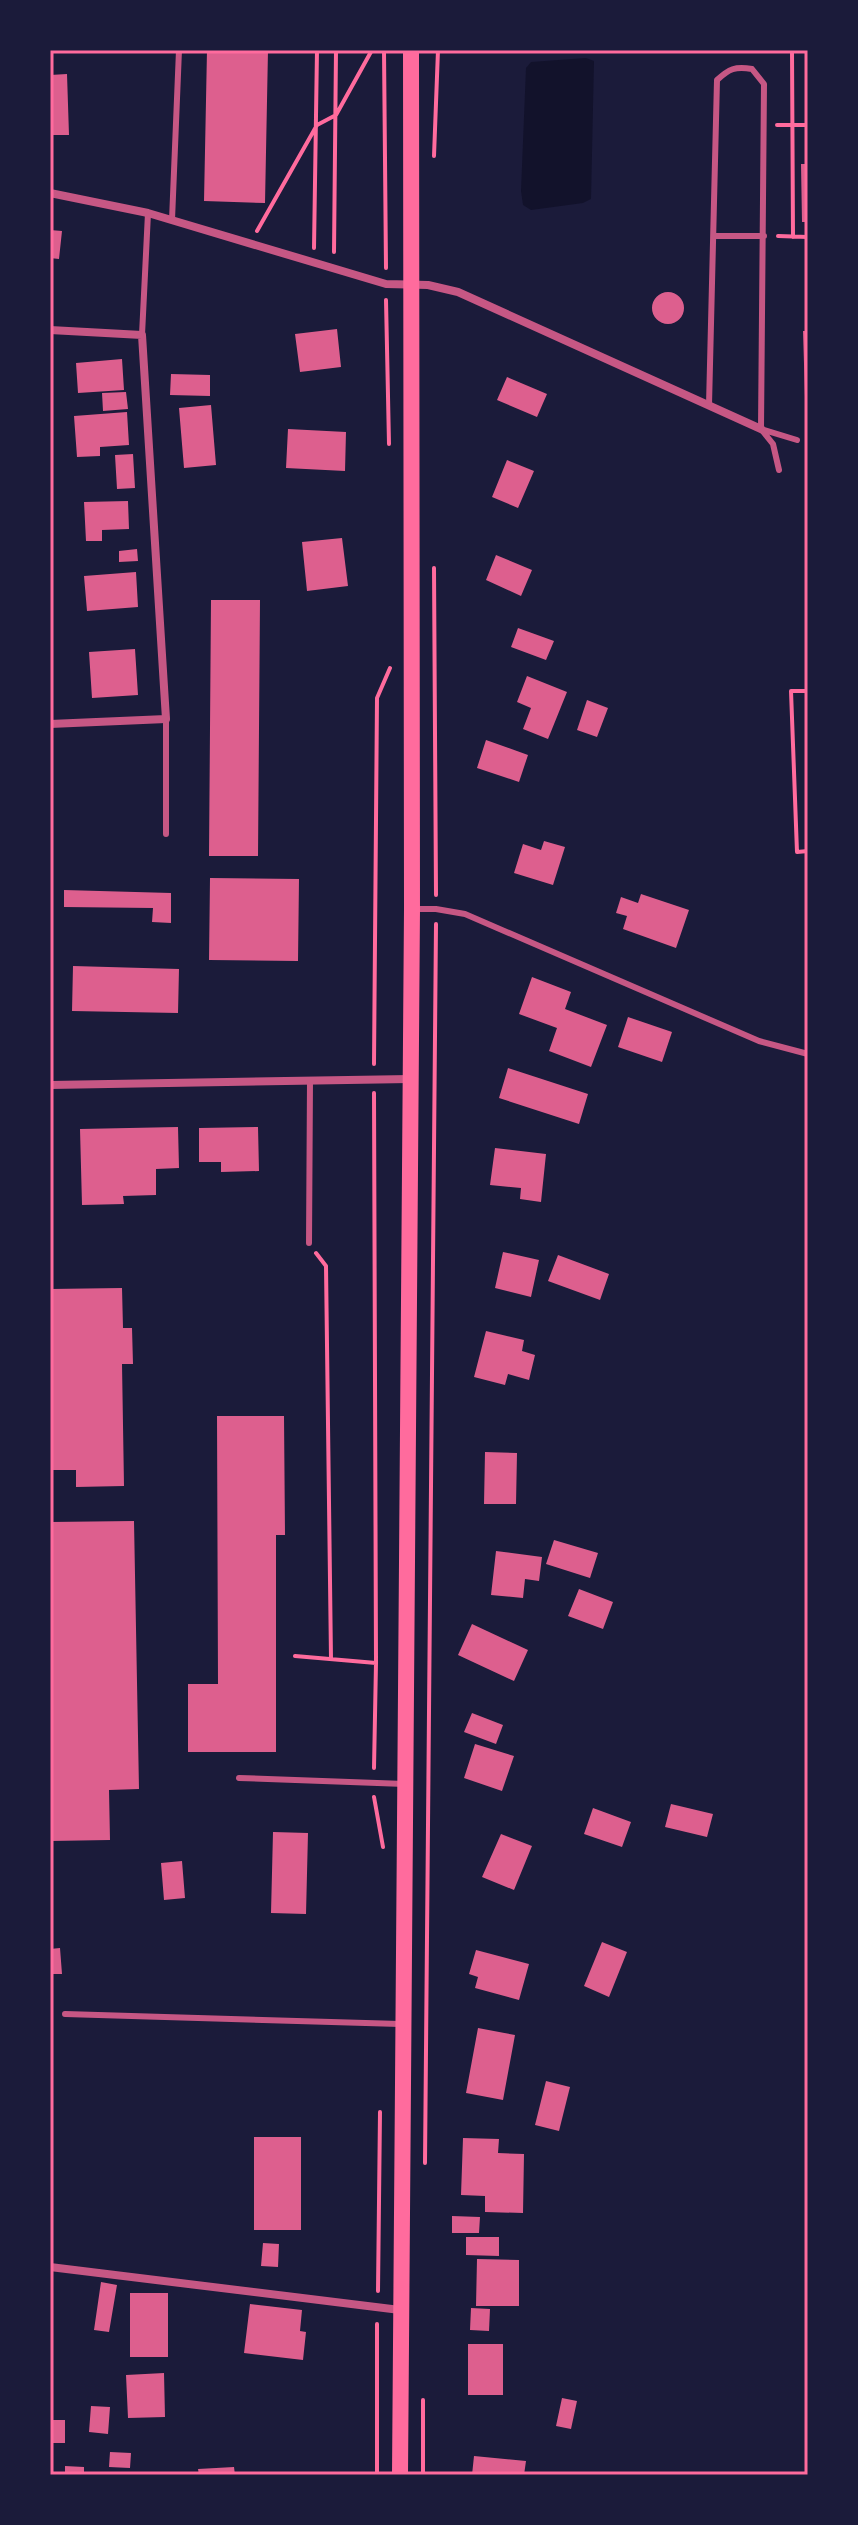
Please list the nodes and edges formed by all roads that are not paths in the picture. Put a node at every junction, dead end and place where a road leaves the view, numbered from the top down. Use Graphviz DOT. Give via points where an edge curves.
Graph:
graph roads {
  1 [pos="179,50"];
  2 [pos="411,50"];
  3 [pos="50,193"];
  4 [pos="148,213"];
  5 [pos="172,220"];
  6 [pos="714,236"];
  7 [pos="764,236"];
  8 [pos="413,285"];
  9 [pos="50,330"];
  10 [pos="142,335"];
  11 [pos="709,405"];
  12 [pos="761,429"];
  13 [pos="797,440"];
  14 [pos="779,470"];
  15 [pos="166,719"];
  16 [pos="50,724"];
  17 [pos="166,834"];
  18 [pos="412,909"];
  19 [pos="808,1054"];
  20 [pos="410,1079"];
  21 [pos="310,1081"];
  22 [pos="50,1085"];
  23 [pos="309,1243"];
  24 [pos="239,1778"];
  25 [pos="405,1784"];
  26 [pos="65,2014"];
  27 [pos="404,2025"];
  28 [pos="50,2267"];
  29 [pos="400,2310"];
  30 [pos="400,2475"];
  1 -- 5 [label="lane"];
  2 -- 8 [label="main road"];
  3 -- 4 [label="street"];
  4 -- 5 [label="street"];
  4 -- 10 [label="lane"];
  5 -- 8 [label="street" via="386,284"];
  6 -- 7 [label="lane"];
  6 -- 7 [label="lane" via="717,80 740,67 752,69 764,84"];
  6 -- 11 [label="lane"];
  7 -- 12 [label="lane"];
  8 -- 11 [label="street" via="458,292"];
  8 -- 18 [label="main road"];
  9 -- 10 [label="street"];
  10 -- 15 [label="street"];
  11 -- 12 [label="street"];
  12 -- 13 [label="lane"];
  12 -- 14 [label="lane" via="773,444"];
  15 -- 16 [label="street"];
  15 -- 17 [label="lane"];
  18 -- 19 [label="lane" via="465,914 759,1041"];
  18 -- 20 [label="main road"];
  20 -- 21 [label="street"];
  20 -- 25 [label="main road"];
  21 -- 22 [label="street"];
  21 -- 23 [label="lane"];
  24 -- 25 [label="lane"];
  25 -- 27 [label="main road"];
  26 -- 27 [label="lane"];
  27 -- 29 [label="main road"];
  28 -- 29 [label="street"];
  29 -- 30 [label="main road"];
}
